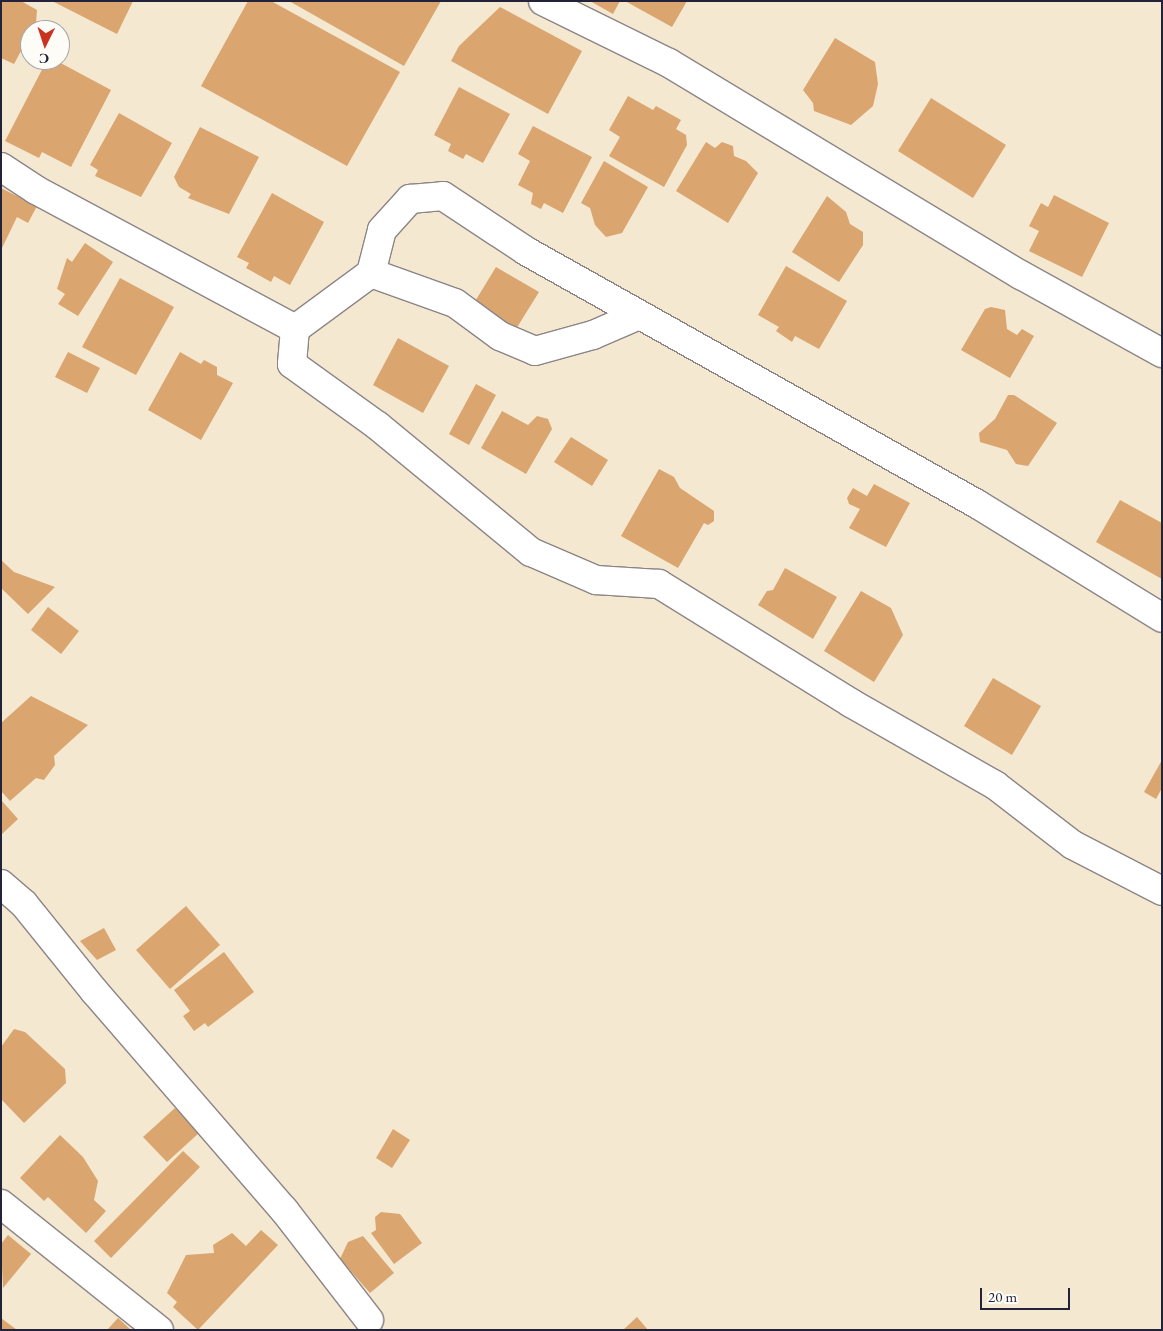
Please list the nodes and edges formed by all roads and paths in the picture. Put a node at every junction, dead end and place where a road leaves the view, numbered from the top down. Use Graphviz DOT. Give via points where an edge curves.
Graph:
graph roads {
  1 [pos="543,1"];
  2 [pos="1,167"];
  3 [pos="371,273"];
  4 [pos="639,315"];
  5 [pos="295,329"];
  6 [pos="1162,353"];
  7 [pos="1162,618"];
  8 [pos="1,884"];
  9 [pos="1162,891"];
  10 [pos="1,1204"];
  11 [pos="369,1320"];
  12 [pos="159,1330"];
  1 -- 6 [label="street" via="669,64 1020,274"];
  2 -- 5 [label="street" via="36,190"];
  3 -- 4 [label="street" via="455,302 500,336 535,351 593,335"];
  3 -- 4 [label="street" via="382,230 410,199 443,196 526,250"];
  3 -- 5 [label="street"];
  4 -- 7 [label="street" via="977,504"];
  5 -- 9 [label="street" via="292,364 378,426 530,552 596,580 659,584 851,703 995,785 1073,845"];
  8 -- 11 [label="street" via="24,904 95,992 284,1210"];
  10 -- 12 [label="street"];
}
